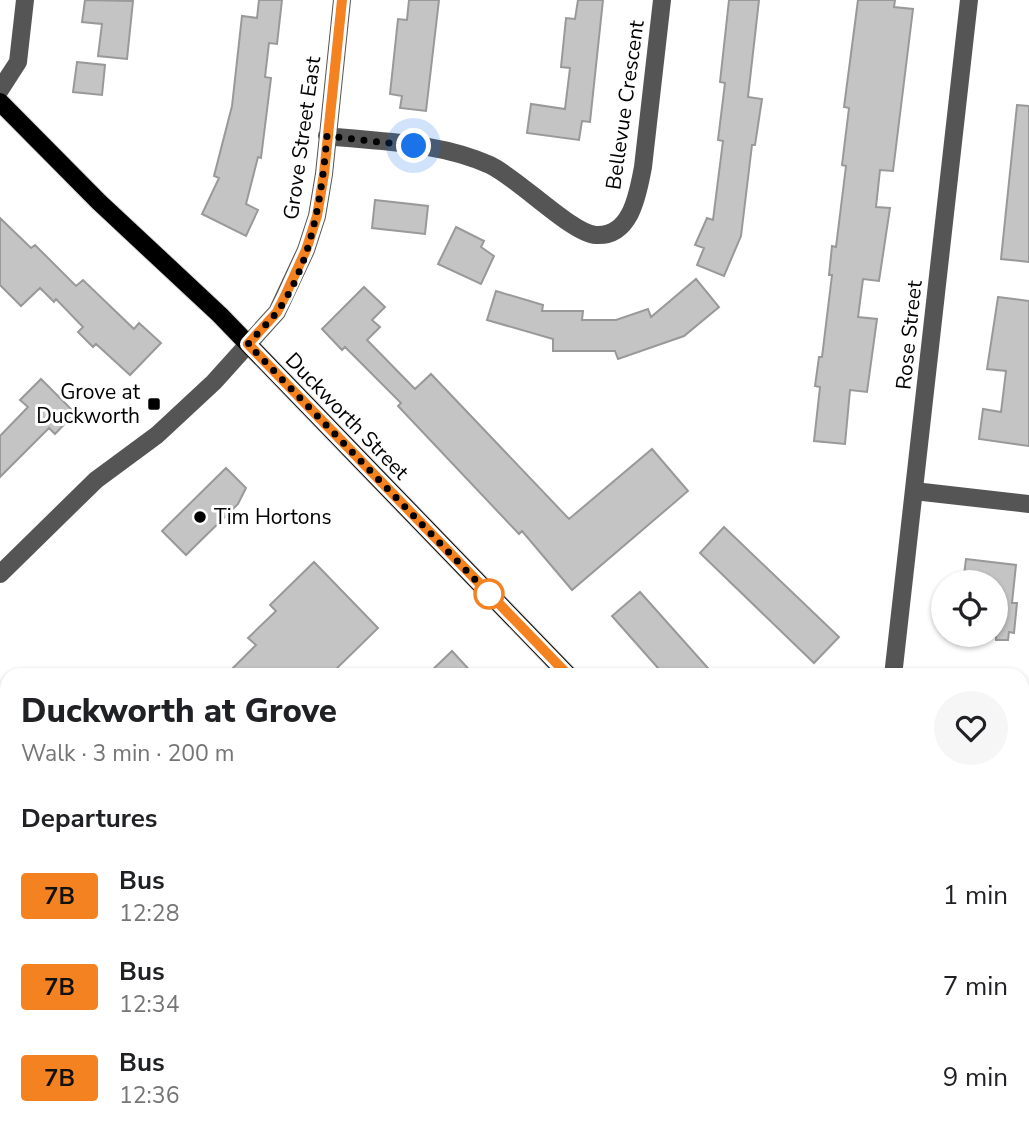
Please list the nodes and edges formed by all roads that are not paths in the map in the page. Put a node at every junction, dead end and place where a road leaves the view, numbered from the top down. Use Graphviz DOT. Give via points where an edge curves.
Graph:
graph roads {
  1 [pos="25,0"];
  2 [pos="342,0"];
  3 [pos="662,0"];
  4 [pos="969,0"];
  5 [pos="0,90"];
  6 [pos="0,102"];
  7 [pos="327,136"];
  8 [pos="248,344"];
  9 [pos="914,491"];
  10 [pos="1029,504"];
  11 [pos="0,574"];
  12 [pos="561,668"];
  13 [pos="894,668"];
  1 -- 5 [label="street" via="18,62"];
  2 -- 7 [label="street, Grove Street East"];
  3 -- 7 [label="street, Bellevue Crescent" via="639,190 624,224 609,233 582,230 516,180 467,155"];
  4 -- 9 [label="street, Rose Street"];
  6 -- 8 [label="main road, Duckworth Street"];
  7 -- 8 [label="street, Grove Street East" via="321,195 306,250 277,312"];
  8 -- 11 [label="street, Grove Street East" via="157,435 96,480"];
  8 -- 12 [label="main road, Duckworth Street"];
  9 -- 10 [label="street"];
  9 -- 13 [label="street, Rose Street"];
}
